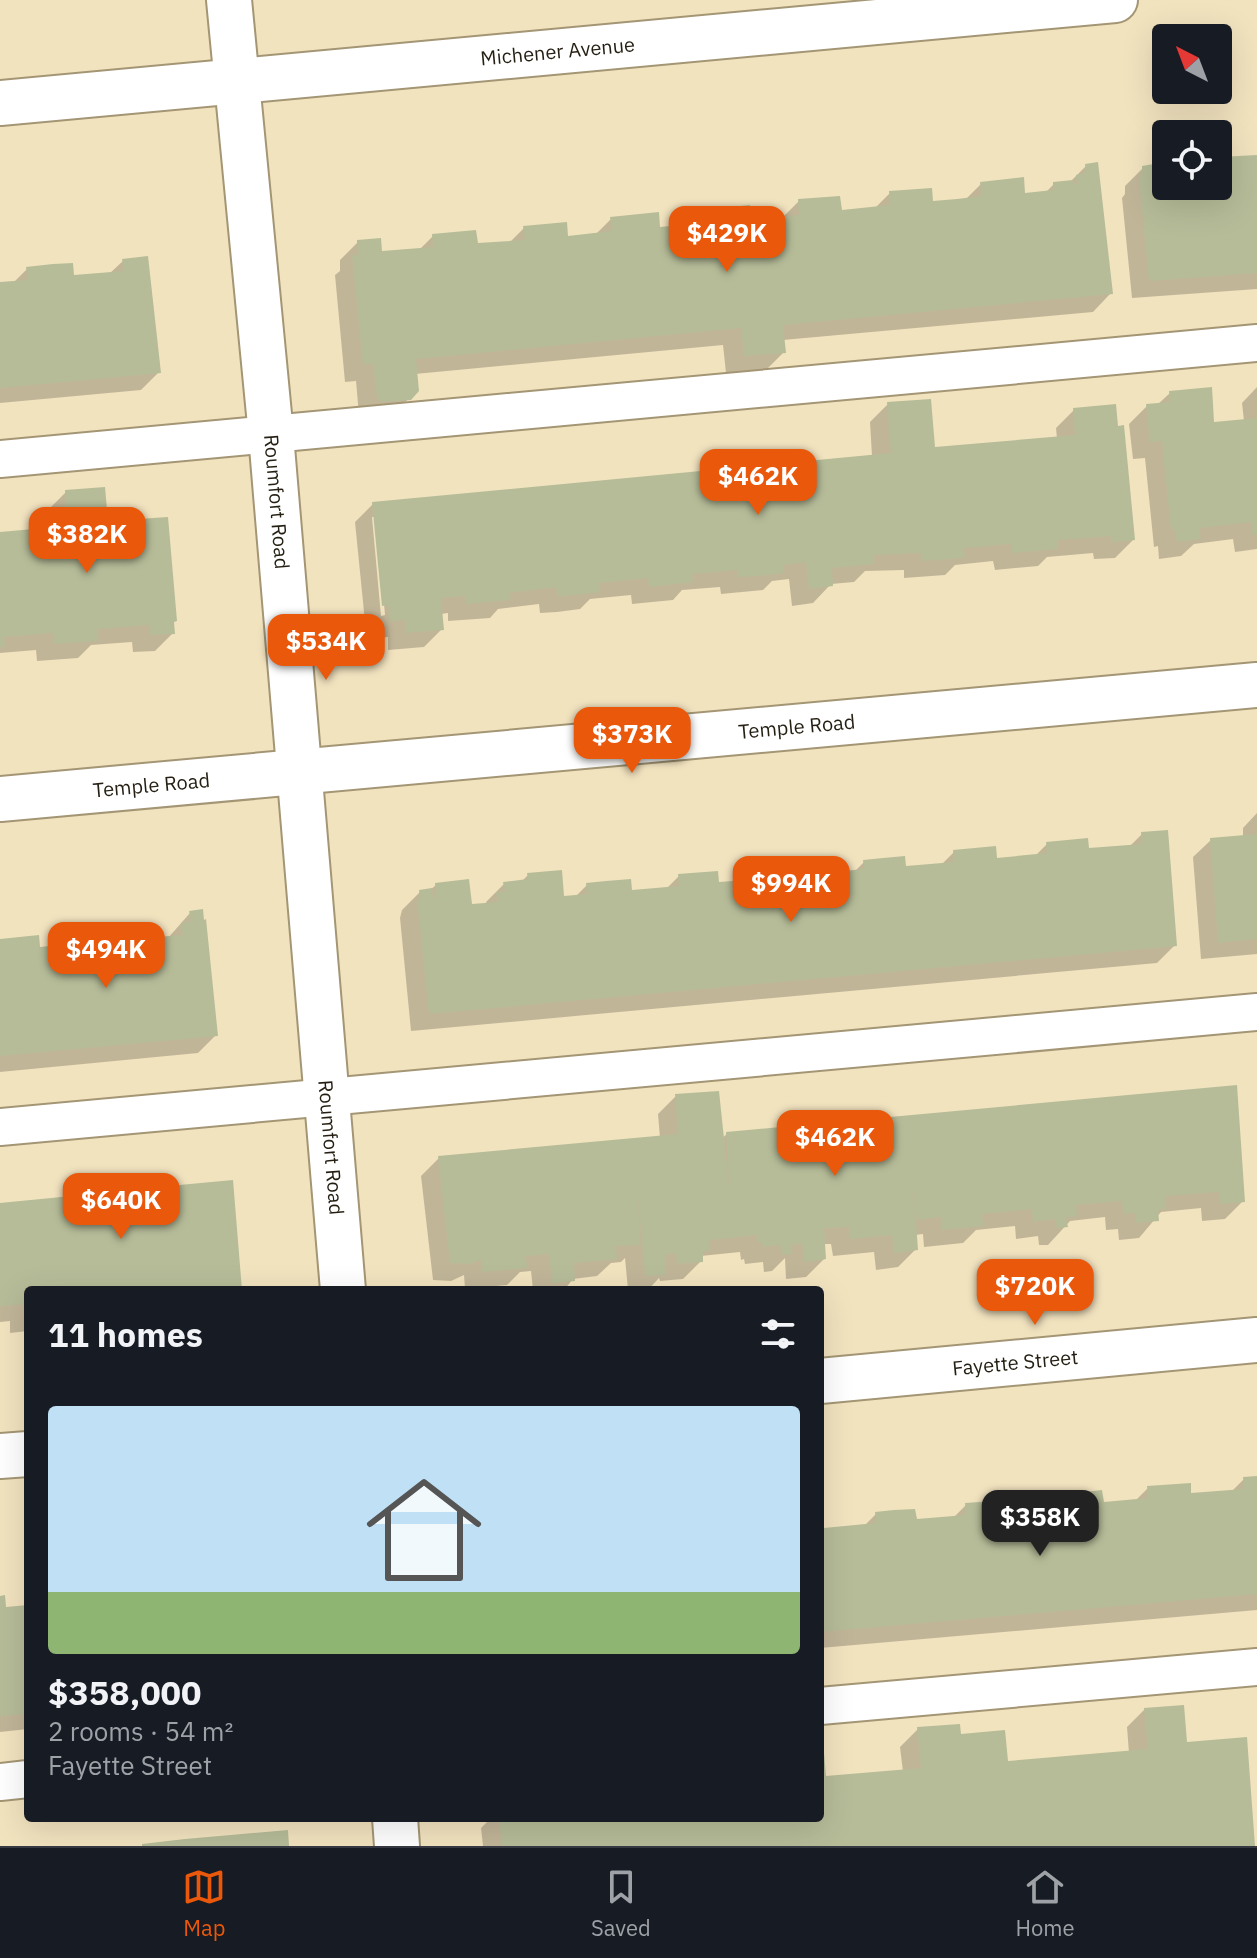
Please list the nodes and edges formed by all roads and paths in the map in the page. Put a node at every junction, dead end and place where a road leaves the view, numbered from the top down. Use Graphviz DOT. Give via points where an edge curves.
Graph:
graph roads {
  1 [pos="229,0"];
  2 [pos="1115,0"];
  3 [pos="235,81"];
  4 [pos="0,103"];
  5 [pos="1257,343"];
  6 [pos="271,435"];
  7 [pos="0,459"];
  8 [pos="1257,685"];
  9 [pos="299,771"];
  10 [pos="0,799"];
  11 [pos="1257,1012"];
  12 [pos="327,1097"];
  13 [pos="0,1127"];
  14 [pos="343,1286"];
  15 [pos="1257,1340"];
  16 [pos="824,1381"];
  17 [pos="24,1454"];
  18 [pos="0,1456"];
  19 [pos="1257,1667"];
  20 [pos="824,1706"];
  21 [pos="24,1779"];
  22 [pos="0,1782"];
  23 [pos="395,1822"];
  24 [pos="397,1846"];
  1 -- 3 [label="street, Roumfort Road"];
  2 -- 3 [label="street, Michener Avenue"];
  3 -- 4 [label="street, Michener Avenue"];
  3 -- 6 [label="street, Roumfort Road"];
  5 -- 6 [label="lane"];
  6 -- 7 [label="lane"];
  6 -- 9 [label="street, Roumfort Road"];
  8 -- 9 [label="street, Temple Road"];
  9 -- 10 [label="street, Temple Road"];
  9 -- 12 [label="street, Roumfort Road"];
  11 -- 12 [label="lane"];
  12 -- 13 [label="lane"];
  12 -- 14 [label="street, Roumfort Road"];
  15 -- 16 [label="street, Fayette Street"];
  17 -- 18 [label="street"];
  19 -- 20 [label="lane"];
  21 -- 22 [label="lane"];
  23 -- 24 [label="street"];
}
